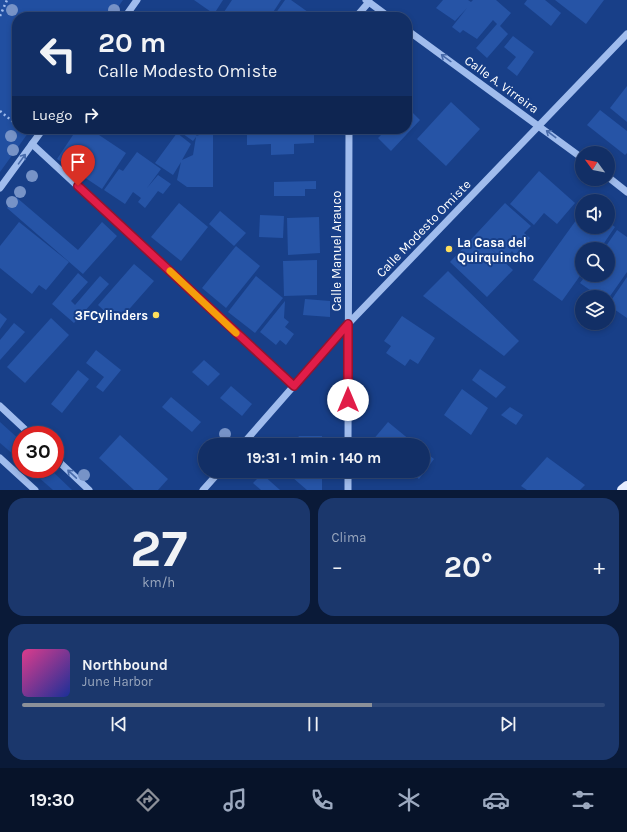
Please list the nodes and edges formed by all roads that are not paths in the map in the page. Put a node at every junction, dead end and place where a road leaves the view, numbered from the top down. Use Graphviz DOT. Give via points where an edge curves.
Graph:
graph roads {
  1 [pos="138,0"];
  2 [pos="367,1"];
  3 [pos="129,12"];
  4 [pos="359,12"];
  5 [pos="382,12"];
  6 [pos="412,34"];
  7 [pos="627,34"];
  8 [pos="538,124"];
  9 [pos="39,134"];
  10 [pos="348,134"];
  11 [pos="32,144"];
  12 [pos="575,153"];
  13 [pos="615,183"];
  14 [pos="0,188"];
  15 [pos="627,192"];
  16 [pos="348,324"];
  17 [pos="294,386"];
  18 [pos="0,406"];
  19 [pos="21,426"];
  20 [pos="248,438"];
  21 [pos="348,438"];
  22 [pos="0,458"];
  23 [pos="64,466"];
  24 [pos="214,478"];
  25 [pos="348,478"];
  26 [pos="627,486"];
  27 [pos="35,490"];
  28 [pos="89,490"];
  29 [pos="203,490"];
  30 [pos="348,490"];
  31 [pos="622,490"];
  1 -- 3 [label="street"];
  2 -- 4 [label="street"];
  2 -- 5 [label="street"];
  8 -- 6 [label="street, Calle A. Virreira, one-way"];
  7 -- 8 [label="street, Calle Modesto Omiste"];
  12 -- 8 [label="street, Calle A. Virreira, one-way"];
  8 -- 16 [label="street, Calle Modesto Omiste"];
  9 -- 11 [label="street"];
  10 -- 16 [label="street, Calle Manuel Arauco"];
  14 -- 11 [label="street, one-way"];
  11 -- 17 [label="street"];
  13 -- 15 [label="street"];
  16 -- 17 [label="street, Calle Modesto Omiste"];
  16 -- 21 [label="street, Calle Manuel Arauco"];
  17 -- 20 [label="street, Calle Modesto Omiste"];
  18 -- 19 [label="street"];
  22 -- 27 [label="street"];
  28 -- 23 [label="street, one-way"];
  24 -- 29 [label="street"];
  25 -- 30 [label="street"];
  26 -- 31 [label="main road"];
}
